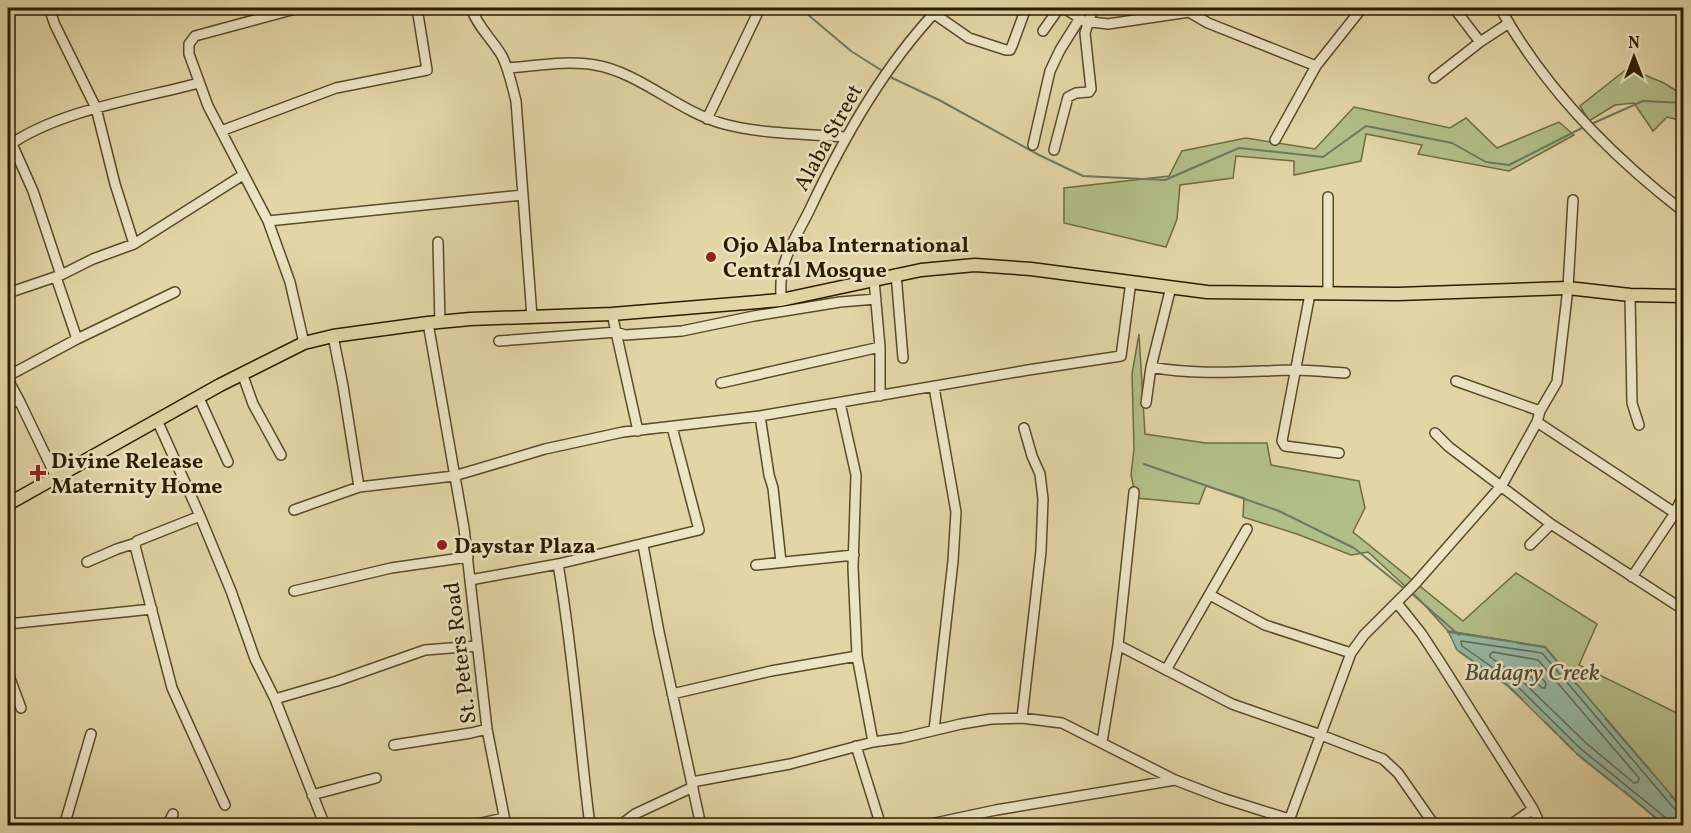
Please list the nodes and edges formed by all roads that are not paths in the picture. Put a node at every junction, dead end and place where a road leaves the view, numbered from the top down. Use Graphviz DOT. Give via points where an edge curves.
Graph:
graph roads {
  1 [pos="49,8"];
  2 [pos="299,8"];
  3 [pos="417,8"];
  4 [pos="471,8"];
  5 [pos="760,8"];
  6 [pos="1026,8"];
  7 [pos="1093,8"];
  8 [pos="1362,8"];
  9 [pos="1454,8"];
  10 [pos="1500,8"];
  11 [pos="936,10"];
  12 [pos="1084,20"];
  13 [pos="1509,23"];
  14 [pos="1043,31"];
  15 [pos="1480,42"];
  16 [pos="1316,66"];
  17 [pos="507,68"];
  18 [pos="1434,78"];
  19 [pos="199,83"];
  20 [pos="96,108"];
  21 [pos="707,119"];
  22 [pos="221,131"];
  23 [pos="847,136"];
  24 [pos="1275,140"];
  25 [pos="9,141"];
  26 [pos="1033,145"];
  27 [pos="1054,150"];
  28 [pos="243,175"];
  29 [pos="523,195"];
  30 [pos="1328,197"];
  31 [pos="1573,200"];
  32 [pos="1683,212"];
  33 [pos="268,221"];
  34 [pos="438,242"];
  35 [pos="134,244"];
  36 [pos="896,274"];
  37 [pos="58,276"];
  38 [pos="874,280"];
  39 [pos="1131,281"];
  40 [pos="1169,287"];
  41 [pos="1569,288"];
  42 [pos="175,292"];
  43 [pos="8,293"];
  44 [pos="1328,293"];
  45 [pos="1310,294"];
  46 [pos="1629,295"];
  47 [pos="1683,297"];
  48 [pos="876,299"];
  49 [pos="782,300"];
  50 [pos="612,314"];
  51 [pos="532,317"];
  52 [pos="434,323"];
  53 [pos="617,332"];
  54 [pos="333,336"];
  55 [pos="77,339"];
  56 [pos="499,341"];
  57 [pos="304,343"];
  58 [pos="880,346"];
  59 [pos="903,358"];
  60 [pos="1151,367"];
  61 [pos="1296,370"];
  62 [pos="242,373"];
  63 [pos="1345,373"];
  64 [pos="8,378"];
  65 [pos="1456,381"];
  66 [pos="721,383"];
  67 [pos="934,387"];
  68 [pos="880,396"];
  69 [pos="199,398"];
  70 [pos="19,400"];
  71 [pos="840,403"];
  72 [pos="1146,403"];
  73 [pos="8,405"];
  74 [pos="1539,411"];
  75 [pos="760,416"];
  76 [pos="157,420"];
  77 [pos="1537,422"];
  78 [pos="1639,425"];
  79 [pos="672,427"];
  80 [pos="1024,428"];
  81 [pos="638,431"];
  82 [pos="1435,433"];
  83 [pos="1339,453"];
  84 [pos="281,455"];
  85 [pos="228,462"];
  86 [pos="454,476"];
  87 [pos="56,477"];
  88 [pos="1502,485"];
  89 [pos="359,488"];
  90 [pos="1134,492"];
  91 [pos="1683,493"];
  92 [pos="8,504"];
  93 [pos="294,510"];
  94 [pos="1674,513"];
  95 [pos="200,516"];
  96 [pos="1551,524"];
  97 [pos="1247,529"];
  98 [pos="136,543"];
  99 [pos="643,545"];
  100 [pos="1530,545"];
  101 [pos="854,555"];
  102 [pos="468,557"];
  103 [pos="87,562"];
  104 [pos="781,562"];
  105 [pos="558,564"];
  106 [pos="756,565"];
  107 [pos="1632,577"];
  108 [pos="470,580"];
  109 [pos="294,591"];
  110 [pos="1210,595"];
  111 [pos="1399,601"];
  112 [pos="152,609"];
  113 [pos="1683,610"];
  114 [pos="8,624"];
  115 [pos="1118,645"];
  116 [pos="477,646"];
  117 [pos="1351,653"];
  118 [pos="857,656"];
  119 [pos="1166,670"];
  120 [pos="8,673"];
  121 [pos="672,694"];
  122 [pos="275,699"];
  123 [pos="21,708"];
  124 [pos="1022,718"];
  125 [pos="488,729"];
  126 [pos="934,730"];
  127 [pos="91,734"];
  128 [pos="1321,735"];
  129 [pos="873,742"];
  130 [pos="1102,742"];
  131 [pos="394,745"];
  132 [pos="856,746"];
  133 [pos="376,778"];
  134 [pos="1175,780"];
  135 [pos="692,784"];
  136 [pos="312,795"];
  137 [pos="225,805"];
  138 [pos="1533,808"];
  139 [pos="173,814"];
  140 [pos="505,822"];
  141 [pos="1288,822"];
  142 [pos="64,825"];
  143 [pos="167,825"];
  144 [pos="325,825"];
  145 [pos="468,825"];
  146 [pos="590,825"];
  147 [pos="619,825"];
  148 [pos="701,825"];
  149 [pos="880,825"];
  150 [pos="921,825"];
  151 [pos="1435,825"];
  152 [pos="1509,825"];
  153 [pos="1541,825"];
  1 -- 20 [label="street"];
  2 -- 19 [label="street" via="195,36 189,44 189,54"];
  3 -- 22 [label="street" via="427,70 336,88"];
  4 -- 17 [label="street"];
  5 -- 21 [label="street"];
  6 -- 11 [label="street" via="1010,50 969,38"];
  7 -- 12 [label="street"];
  8 -- 16 [label="street"];
  9 -- 15 [label="street"];
  10 -- 13 [label="street"];
  11 -- 23 [label="street, Alaba Street" via="885,74"];
  12 -- 14 [label="street" via="1061,8"];
  12 -- 16 [label="street" via="1108,24 1189,12"];
  12 -- 26 [label="street" via="1060,50 1050,71"];
  12 -- 27 [label="street" via="1091,89 1068,97"];
  13 -- 15 [label="street"];
  13 -- 32 [label="street" via="1586,126"];
  15 -- 18 [label="street"];
  16 -- 24 [label="street"];
  17 -- 21 [label="street" via="595,65 635,80"];
  17 -- 29 [label="street" via="516,101"];
  19 -- 20 [label="street"];
  19 -- 22 [label="street"];
  20 -- 25 [label="street"];
  20 -- 35 [label="street"];
  21 -- 23 [label="street" via="756,129"];
  22 -- 28 [label="street"];
  23 -- 49 [label="street, Alaba Street" via="783,265"];
  25 -- 37 [label="street" via="33,191"];
  28 -- 33 [label="street"];
  28 -- 35 [label="street"];
  29 -- 33 [label="street"];
  29 -- 51 [label="street"];
  30 -- 44 [label="street"];
  31 -- 41 [label="street"];
  33 -- 57 [label="street" via="290,282"];
  34 -- 52 [label="street, St. Peters Road"];
  35 -- 37 [label="street"];
  36 -- 38 [label="main road"];
  36 -- 39 [label="main road" via="975,265"];
  36 -- 59 [label="street"];
  37 -- 43 [label="street"];
  37 -- 55 [label="street"];
  38 -- 48 [label="street"];
  38 -- 49 [label="main road"];
  39 -- 40 [label="main road"];
  39 -- 67 [label="street" via="1121,356"];
  40 -- 45 [label="main road" via="1207,292"];
  40 -- 60 [label="street"];
  41 -- 44 [label="main road"];
  41 -- 46 [label="main road"];
  41 -- 74 [label="street" via="1557,382"];
  42 -- 55 [label="street"];
  44 -- 45 [label="main road"];
  45 -- 61 [label="street"];
  46 -- 47 [label="main road"];
  46 -- 78 [label="street" via="1632,403"];
  48 -- 53 [label="street" via="754,316 682,332"];
  48 -- 58 [label="street"];
  49 -- 50 [label="main road"];
  50 -- 51 [label="main road"];
  50 -- 53 [label="street"];
  51 -- 52 [label="main road"];
  52 -- 54 [label="main road"];
  52 -- 86 [label="street, St. Peters Road"];
  53 -- 56 [label="street"];
  53 -- 81 [label="street"];
  54 -- 57 [label="main road"];
  54 -- 89 [label="street"];
  55 -- 64 [label="street"];
  57 -- 62 [label="main road"];
  58 -- 66 [label="street"];
  58 -- 68 [label="street"];
  60 -- 61 [label="street" via="1169,371"];
  60 -- 72 [label="street"];
  61 -- 63 [label="street"];
  61 -- 83 [label="street" via="1283,444"];
  62 -- 69 [label="main road"];
  62 -- 84 [label="street" via="253,404"];
  64 -- 70 [label="street"];
  65 -- 74 [label="street"];
  67 -- 68 [label="street"];
  67 -- 126 [label="street" via="956,512"];
  68 -- 71 [label="street"];
  69 -- 76 [label="main road"];
  69 -- 85 [label="street"];
  70 -- 73 [label="street"];
  70 -- 87 [label="street"];
  71 -- 75 [label="street"];
  71 -- 101 [label="street" via="856,475"];
  74 -- 77 [label="street"];
  75 -- 79 [label="street"];
  75 -- 104 [label="street"];
  76 -- 87 [label="main road"];
  76 -- 95 [label="street"];
  77 -- 88 [label="street"];
  77 -- 94 [label="street"];
  79 -- 81 [label="street"];
  79 -- 99 [label="street" via="699,530"];
  80 -- 124 [label="street" via="1040,474 1043,499"];
  81 -- 86 [label="street" via="545,449"];
  82 -- 88 [label="street"];
  86 -- 89 [label="street"];
  86 -- 102 [label="street, St. Peters Road"];
  87 -- 92 [label="main road"];
  88 -- 96 [label="street"];
  88 -- 111 [label="street"];
  89 -- 93 [label="street"];
  90 -- 115 [label="street"];
  91 -- 94 [label="street"];
  94 -- 107 [label="street"];
  95 -- 98 [label="street"];
  95 -- 122 [label="street" via="255,659"];
  96 -- 100 [label="street"];
  96 -- 107 [label="street"];
  97 -- 110 [label="street"];
  98 -- 103 [label="street"];
  98 -- 112 [label="street"];
  99 -- 105 [label="street"];
  99 -- 121 [label="street"];
  101 -- 104 [label="street"];
  101 -- 118 [label="street"];
  102 -- 108 [label="street, St. Peters Road"];
  102 -- 109 [label="street" via="391,568"];
  104 -- 106 [label="street"];
  105 -- 108 [label="street"];
  105 -- 146 [label="street" via="570,634"];
  107 -- 113 [label="street"];
  108 -- 116 [label="street, St. Peters Road"];
  110 -- 117 [label="street" via="1265,625"];
  110 -- 119 [label="street"];
  111 -- 117 [label="street"];
  111 -- 138 [label="street"];
  112 -- 114 [label="street"];
  112 -- 137 [label="street" via="172,688"];
  115 -- 119 [label="street"];
  115 -- 130 [label="street"];
  116 -- 122 [label="street" via="425,650"];
  116 -- 125 [label="street, St. Peters Road"];
  117 -- 128 [label="street"];
  118 -- 121 [label="street"];
  118 -- 129 [label="street"];
  119 -- 128 [label="street" via="1232,704"];
  120 -- 123 [label="street"];
  121 -- 135 [label="street"];
  122 -- 136 [label="street"];
  124 -- 126 [label="street" via="991,719"];
  124 -- 130 [label="street" via="1062,723"];
  125 -- 131 [label="street"];
  125 -- 140 [label="street, St. Peters Road"];
  126 -- 129 [label="street"];
  127 -- 142 [label="street"];
  128 -- 141 [label="street"];
  128 -- 151 [label="street" via="1391,765"];
  129 -- 132 [label="street"];
  130 -- 134 [label="street"];
  132 -- 135 [label="street"];
  132 -- 149 [label="street"];
  133 -- 136 [label="street"];
  134 -- 141 [label="street"];
  134 -- 150 [label="street"];
  135 -- 147 [label="street"];
  135 -- 148 [label="street"];
  136 -- 144 [label="street"];
  138 -- 152 [label="street"];
  138 -- 153 [label="street"];
  139 -- 143 [label="street"];
  140 -- 145 [label="street"];
}
